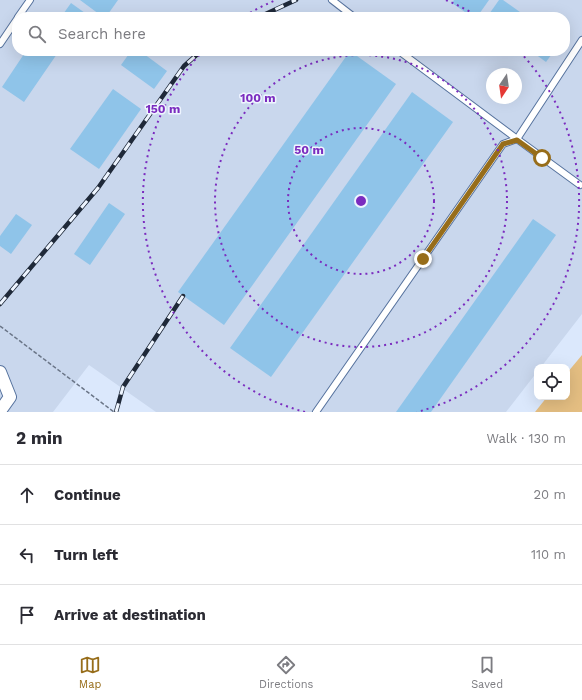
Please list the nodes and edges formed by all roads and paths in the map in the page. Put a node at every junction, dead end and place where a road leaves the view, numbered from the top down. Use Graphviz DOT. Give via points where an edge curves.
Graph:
graph roads {
  1 [pos="30,0"];
  2 [pos="332,0"];
  3 [pos="22,12"];
  4 [pos="348,12"];
  5 [pos="12,27"];
  6 [pos="582,40"];
  7 [pos="0,44"];
  8 [pos="406,56"];
  9 [pos="517,140"];
  10 [pos="580,185"];
  11 [pos="0,326"];
  12 [pos="0,372"];
  13 [pos="0,411"];
  14 [pos="114,412"];
  15 [pos="316,412"];
  1 -- 3 [label="lane"];
  2 -- 4 [label="lane"];
  5 -- 7 [label="lane"];
  6 -- 9 [label="lane"];
  8 -- 9 [label="lane"];
  9 -- 10 [label="lane"];
  9 -- 15 [label="lane" via="503,144"];
  11 -- 14 [label="path"];
  12 -- 13 [label="street" via="10,397"];
}
